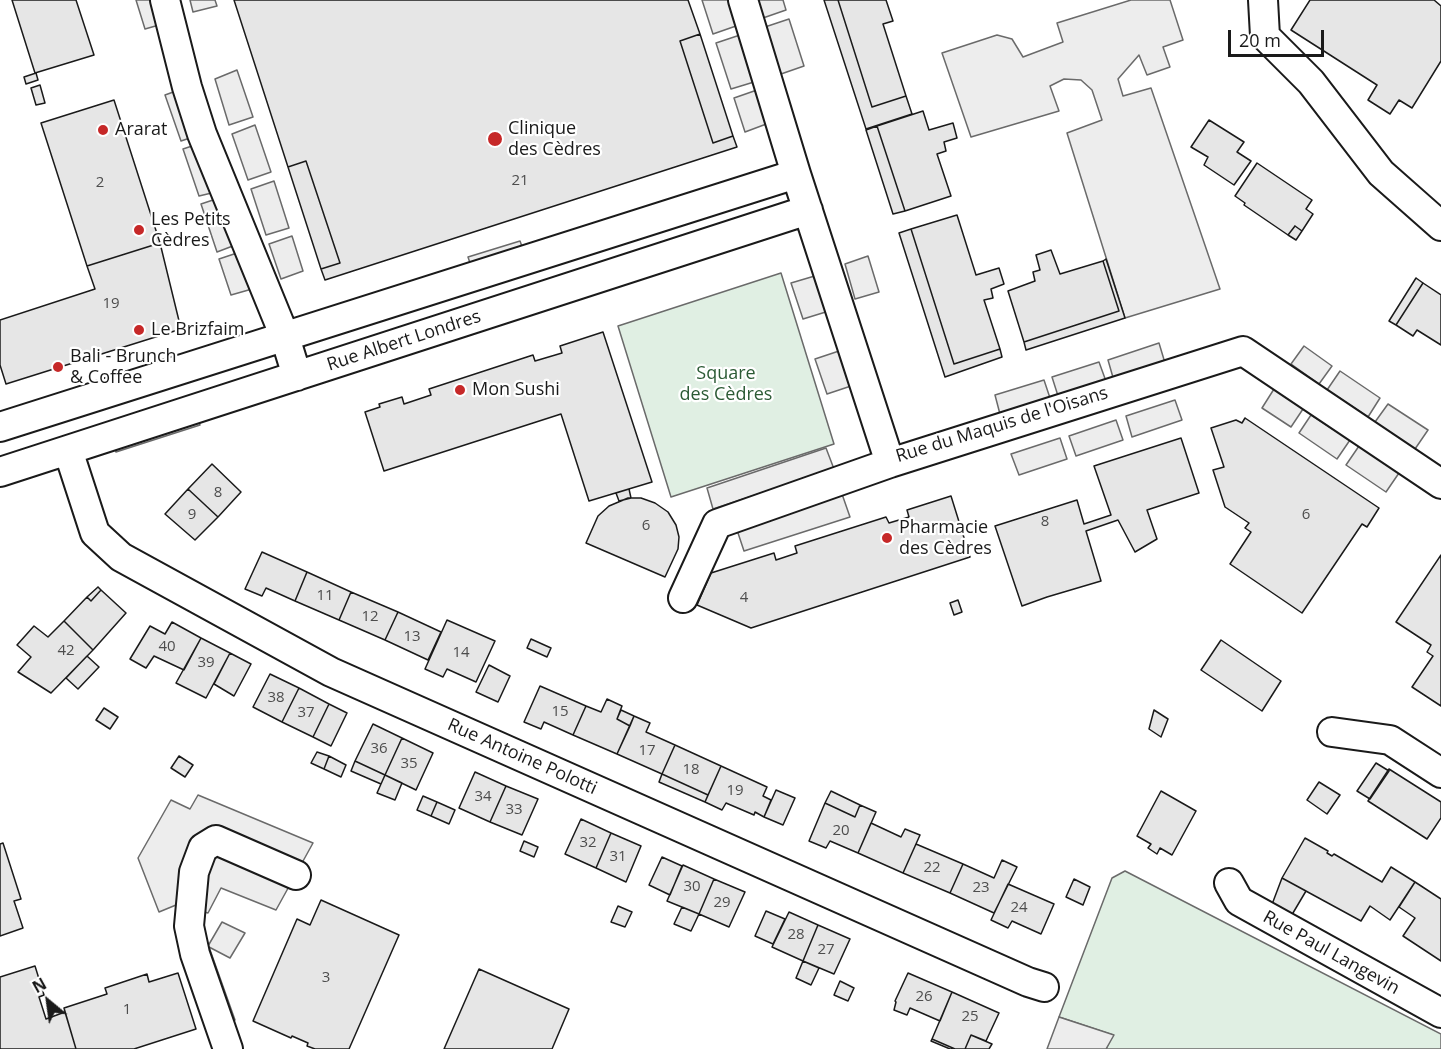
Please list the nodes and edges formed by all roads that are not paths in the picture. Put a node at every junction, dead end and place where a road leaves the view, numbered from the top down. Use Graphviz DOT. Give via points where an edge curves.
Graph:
graph roads {
  1 [pos="165,0"];
  2 [pos="743,0"];
  3 [pos="1263,0"];
  4 [pos="796,174"];
  5 [pos="808,210"];
  6 [pos="1441,226"];
  7 [pos="285,337"];
  8 [pos="297,376"];
  9 [pos="0,427"];
  10 [pos="68,450"];
  11 [pos="890,463"];
  12 [pos="0,472"];
  13 [pos="1441,484"];
  14 [pos="683,598"];
  15 [pos="1332,732"];
  16 [pos="1441,773"];
  17 [pos="296,875"];
  18 [pos="1229,883"];
  19 [pos="1044,987"];
  20 [pos="1441,1013"];
  21 [pos="228,1049"];
  1 -- 7 [label="street" via="202,134"];
  2 -- 4 [label="street, Rue du Maquis de l'Oisans"];
  3 -- 6 [label="street" via="1265,36 1311,82 1381,173"];
  4 -- 5 [label="street, Rue du Maquis de l'Oisans"];
  4 -- 7 [label="street"];
  5 -- 8 [label="street, Rue Albert Londres"];
  5 -- 11 [label="street, Rue du Maquis de l'Oisans"];
  7 -- 8 [label="street"];
  7 -- 9 [label="street"];
  8 -- 10 [label="street, Rue Albert Londres"];
  10 -- 12 [label="street, Rue Albert Londres"];
  10 -- 19 [label="street, Rue Antoine Polotti" via="96,533 131,563 331,672"];
  11 -- 13 [label="street, Rue du Maquis de l'Oisans" via="1243,351"];
  11 -- 14 [label="street" via="717,524"];
  15 -- 16 [label="street" via="1390,740"];
  17 -- 21 [label="street" via="216,840 203,848 194,872 189,926"];
  18 -- 20 [label="street, Rue Paul Langevin" via="1239,902"];
}
